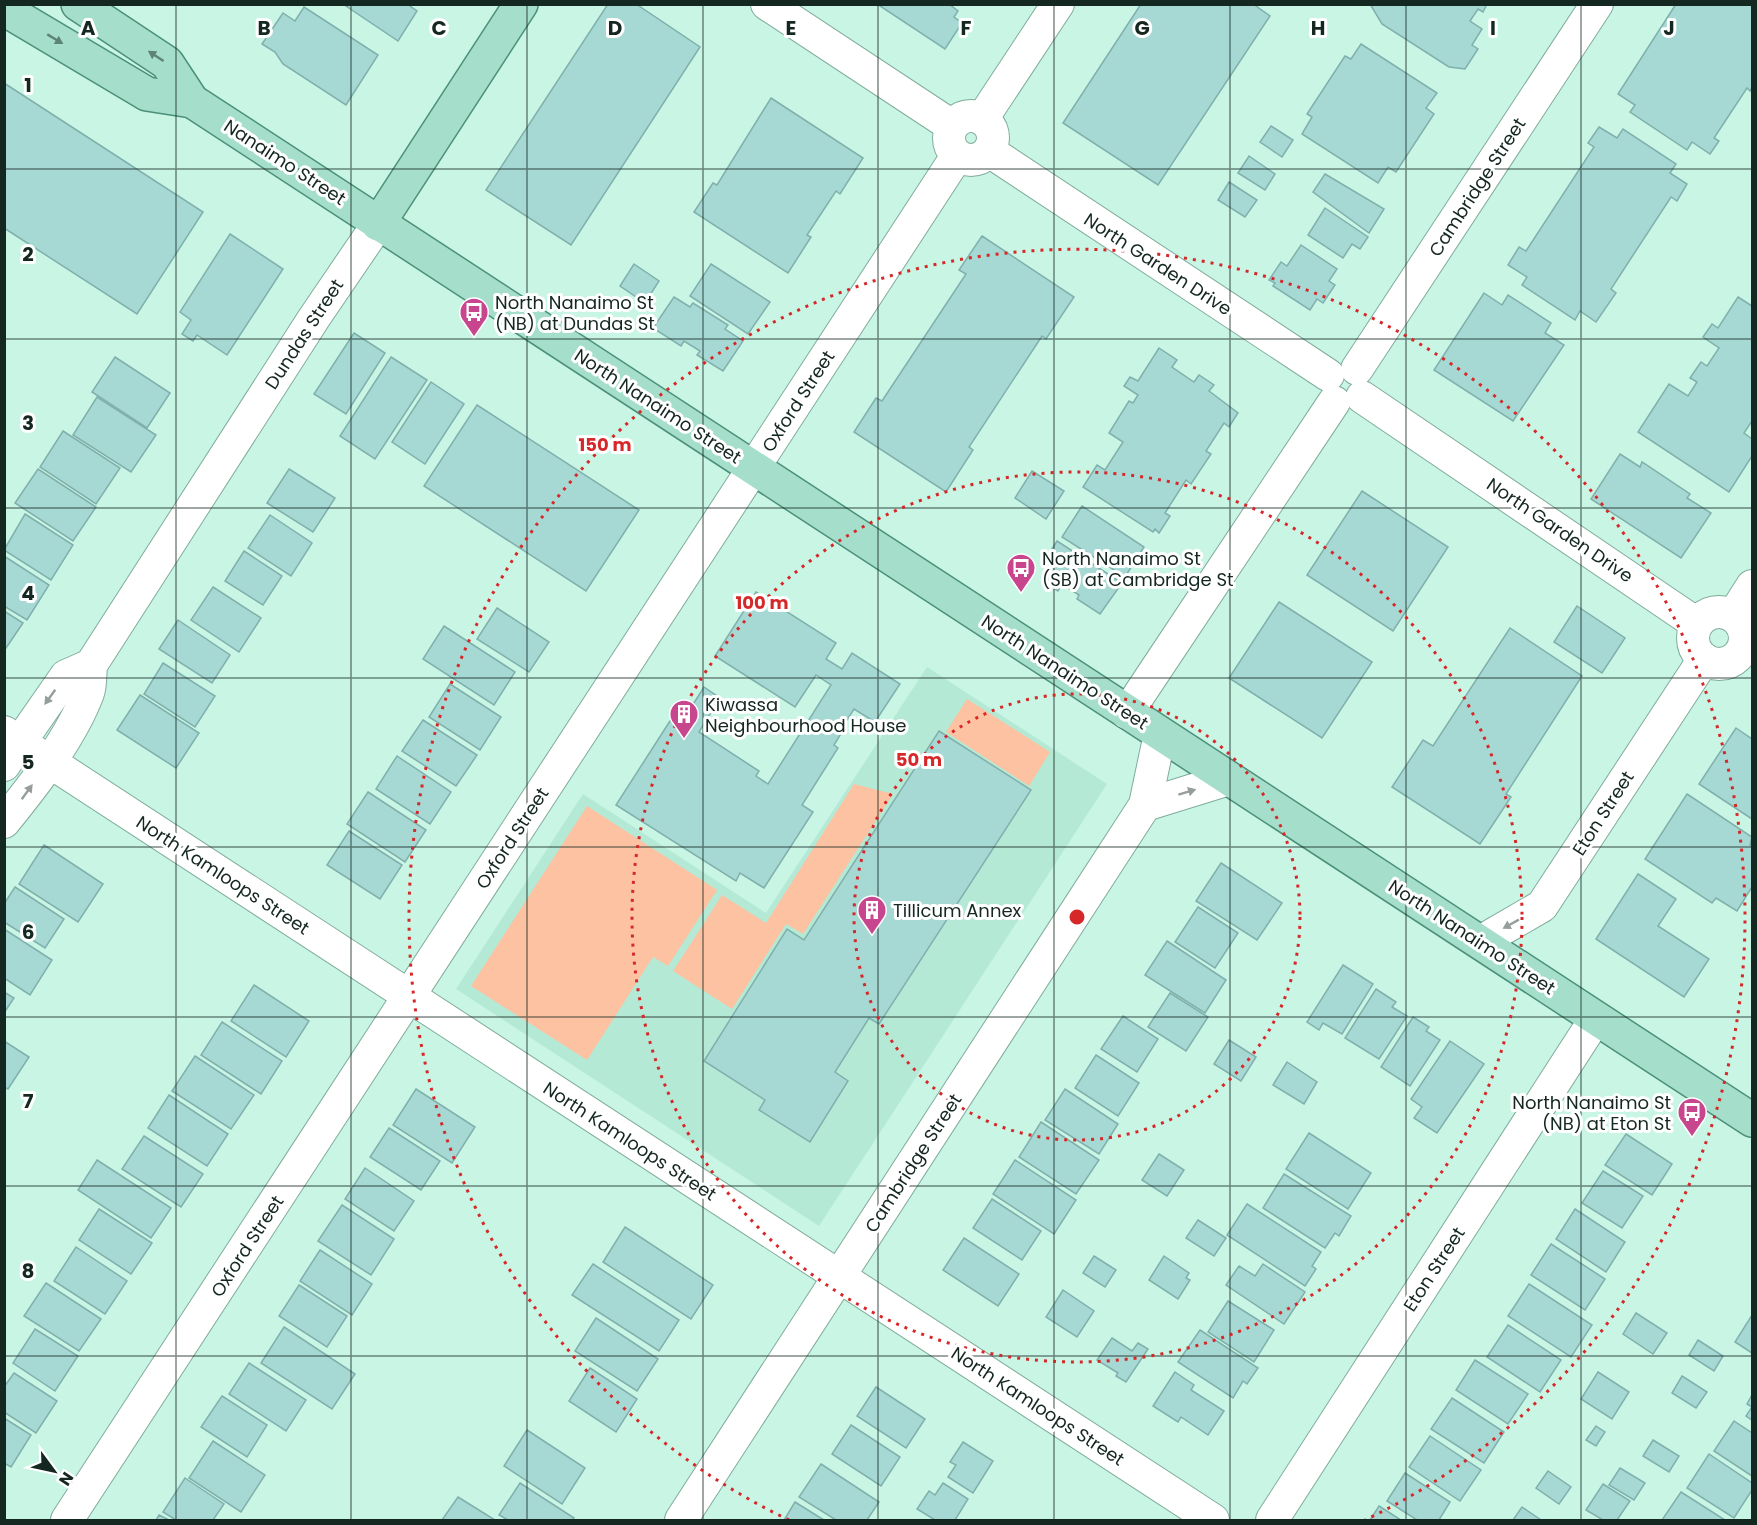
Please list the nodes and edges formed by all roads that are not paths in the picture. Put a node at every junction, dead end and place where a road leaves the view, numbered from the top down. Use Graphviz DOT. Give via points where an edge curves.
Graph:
graph roads {
  1 [pos="78,4"];
  2 [pos="521,4"];
  3 [pos="767,4"];
  4 [pos="1058,4"];
  5 [pos="1597,4"];
  6 [pos="4,9"];
  7 [pos="192,101"];
  8 [pos="982,119"];
  9 [pos="955,141"];
  10 [pos="989,151"];
  11 [pos="378,224"];
  12 [pos="1345,386"];
  13 [pos="754,469"];
  14 [pos="1752,586"];
  15 [pos="1733,616"];
  16 [pos="1697,624"];
  17 [pos="1746,657"];
  18 [pos="1704,659"];
  19 [pos="91,665"];
  20 [pos="1127,713"];
  21 [pos="1160,734"];
  22 [pos="10,746"];
  23 [pos="49,761"];
  24 [pos="1229,779"];
  25 [pos="1145,806"];
  26 [pos="4,822"];
  27 [pos="1480,942"];
  28 [pos="410,997"];
  29 [pos="1596,1018"];
  30 [pos="1752,1120"];
  31 [pos="838,1278"];
  32 [pos="67,1521"];
  33 [pos="681,1521"];
  34 [pos="1213,1521"];
  35 [pos="1272,1521"];
  7 -- 1 [label="main road, Nanaimo Street, one-way" via="167,63"];
  2 -- 11 [label="main road, Dundas Street"];
  3 -- 9 [label="street"];
  4 -- 8 [label="street"];
  5 -- 12 [label="street, Cambridge Street"];
  6 -- 7 [label="main road, Nanaimo Street, one-way" via="147,94"];
  7 -- 11 [label="main road, Nanaimo Street"];
  8 -- 9 [label="street" via="962,117"];
  8 -- 10 [label="street" via="992,130"];
  9 -- 10 [label="street" via="978,159"];
  9 -- 13 [label="street, Oxford Street"];
  10 -- 12 [label="street, North Garden Drive"];
  11 -- 13 [label="main road, North Nanaimo Street"];
  11 -- 19 [label="street, Dundas Street"];
  12 -- 16 [label="street, North Garden Drive"];
  12 -- 20 [label="street, Cambridge Street"];
  13 -- 20 [label="main road, North Nanaimo Street"];
  13 -- 28 [label="street, Oxford Street"];
  14 -- 15 [label="street"];
  15 -- 16 [label="street" via="1709,614"];
  15 -- 17 [label="street" via="1745,637"];
  16 -- 18 [label="street" via="1693,639"];
  17 -- 18 [label="street" via="1719,664"];
  18 -- 27 [label="street, Eton Street, one-way" via="1542,906"];
  19 -- 22 [label="street, one-way" via="66,675"];
  19 -- 23 [label="street, Dundas Street" via="88,691"];
  20 -- 21 [label="main road, North Nanaimo Street"];
  21 -- 24 [label="main road, North Nanaimo Street"];
  21 -- 25 [label="street, Cambridge Street"];
  22 -- 23 [label="street, North Kamloops Street"];
  26 -- 23 [label="street, Dundas Street, one-way"];
  23 -- 28 [label="street, North Kamloops Street"];
  25 -- 24 [label="street, one-way"];
  24 -- 27 [label="main road, North Nanaimo Street"];
  25 -- 31 [label="street, Cambridge Street"];
  27 -- 29 [label="main road, North Nanaimo Street"];
  28 -- 31 [label="street, North Kamloops Street"];
  28 -- 32 [label="street, Oxford Street"];
  29 -- 30 [label="main road, North Nanaimo Street"];
  29 -- 35 [label="street, Eton Street"];
  31 -- 33 [label="street, Cambridge Street"];
  31 -- 34 [label="street, North Kamloops Street"];
}
